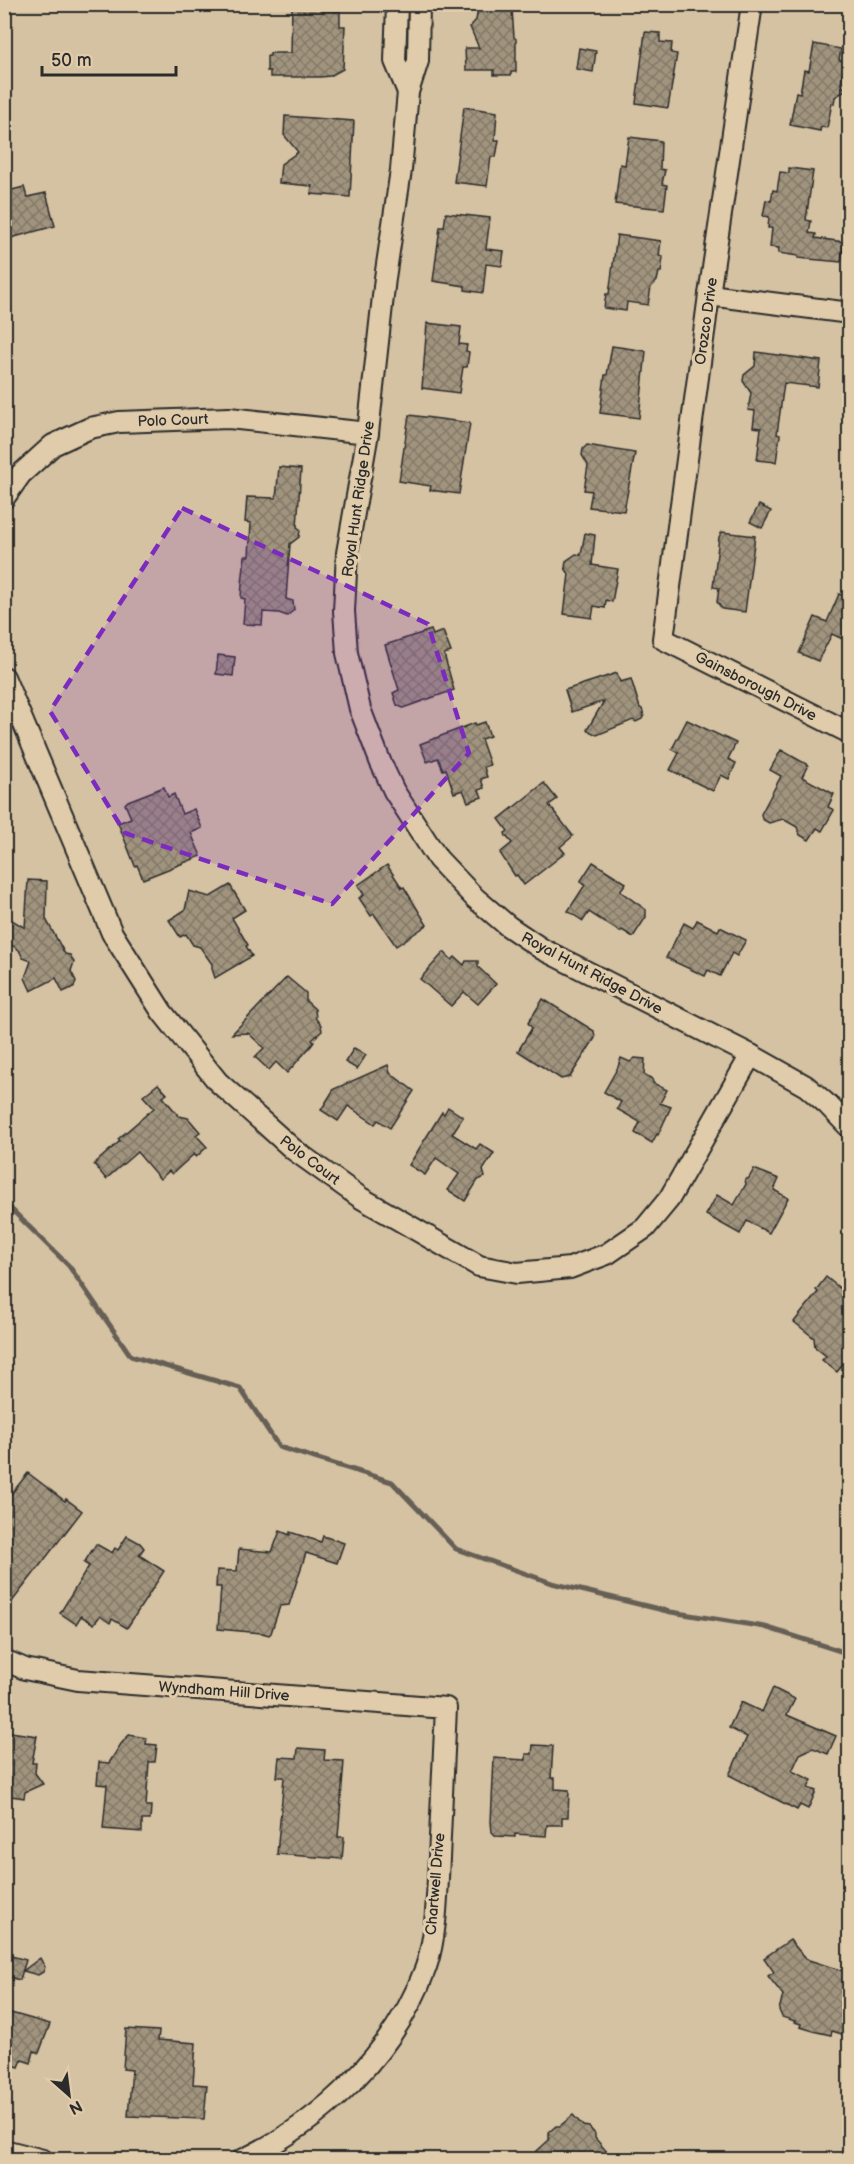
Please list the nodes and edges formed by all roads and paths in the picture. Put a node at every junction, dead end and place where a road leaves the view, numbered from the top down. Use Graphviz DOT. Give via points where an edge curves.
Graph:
graph roads {
  1 [pos="397,4"];
  2 [pos="419,4"];
  3 [pos="752,4"];
  4 [pos="408,92"];
  5 [pos="709,295"];
  6 [pos="849,313"];
  7 [pos="368,433"];
  8 [pos="4,498"];
  9 [pos="663,639"];
  10 [pos="4,677"];
  11 [pos="849,733"];
  12 [pos="751,1055"];
  13 [pos="849,1128"];
  14 [pos="4,1659"];
  15 [pos="446,1708"];
  16 [pos="4,2150"];
  17 [pos="43,2160"];
  18 [pos="242,2160"];
  1 -- 4 [label="street, Royal Hunt Ridge Drive" via="396,60"];
  2 -- 4 [label="street, Royal Hunt Ridge Drive" via="418,61"];
  3 -- 5 [label="street, Orozco Drive"];
  4 -- 7 [label="street, Royal Hunt Ridge Drive"];
  5 -- 6 [label="street"];
  5 -- 9 [label="street, Orozco Drive"];
  7 -- 8 [label="street, Polo Court" via="229,418 119,422 90,428 53,445 21,474"];
  7 -- 12 [label="street, Royal Hunt Ridge Drive" via="347,553 347,653 360,709 399,800 438,859 508,926 561,959"];
  9 -- 11 [label="street, Gainsborough Drive"];
  10 -- 12 [label="street, Polo Court" via="112,933 162,1012 218,1082 294,1150 361,1198 479,1266 517,1273 570,1268 607,1254 645,1228 669,1199"];
  12 -- 13 [label="street, Royal Hunt Ridge Drive" via="806,1086"];
  14 -- 15 [label="street, Wyndham Hill Drive" via="25,1669 78,1680"];
  15 -- 18 [label="street, Chartwell Drive" via="436,1913 426,1965 406,2013 385,2046 357,2078 306,2121"];
  16 -- 17 [label="street"];
}
